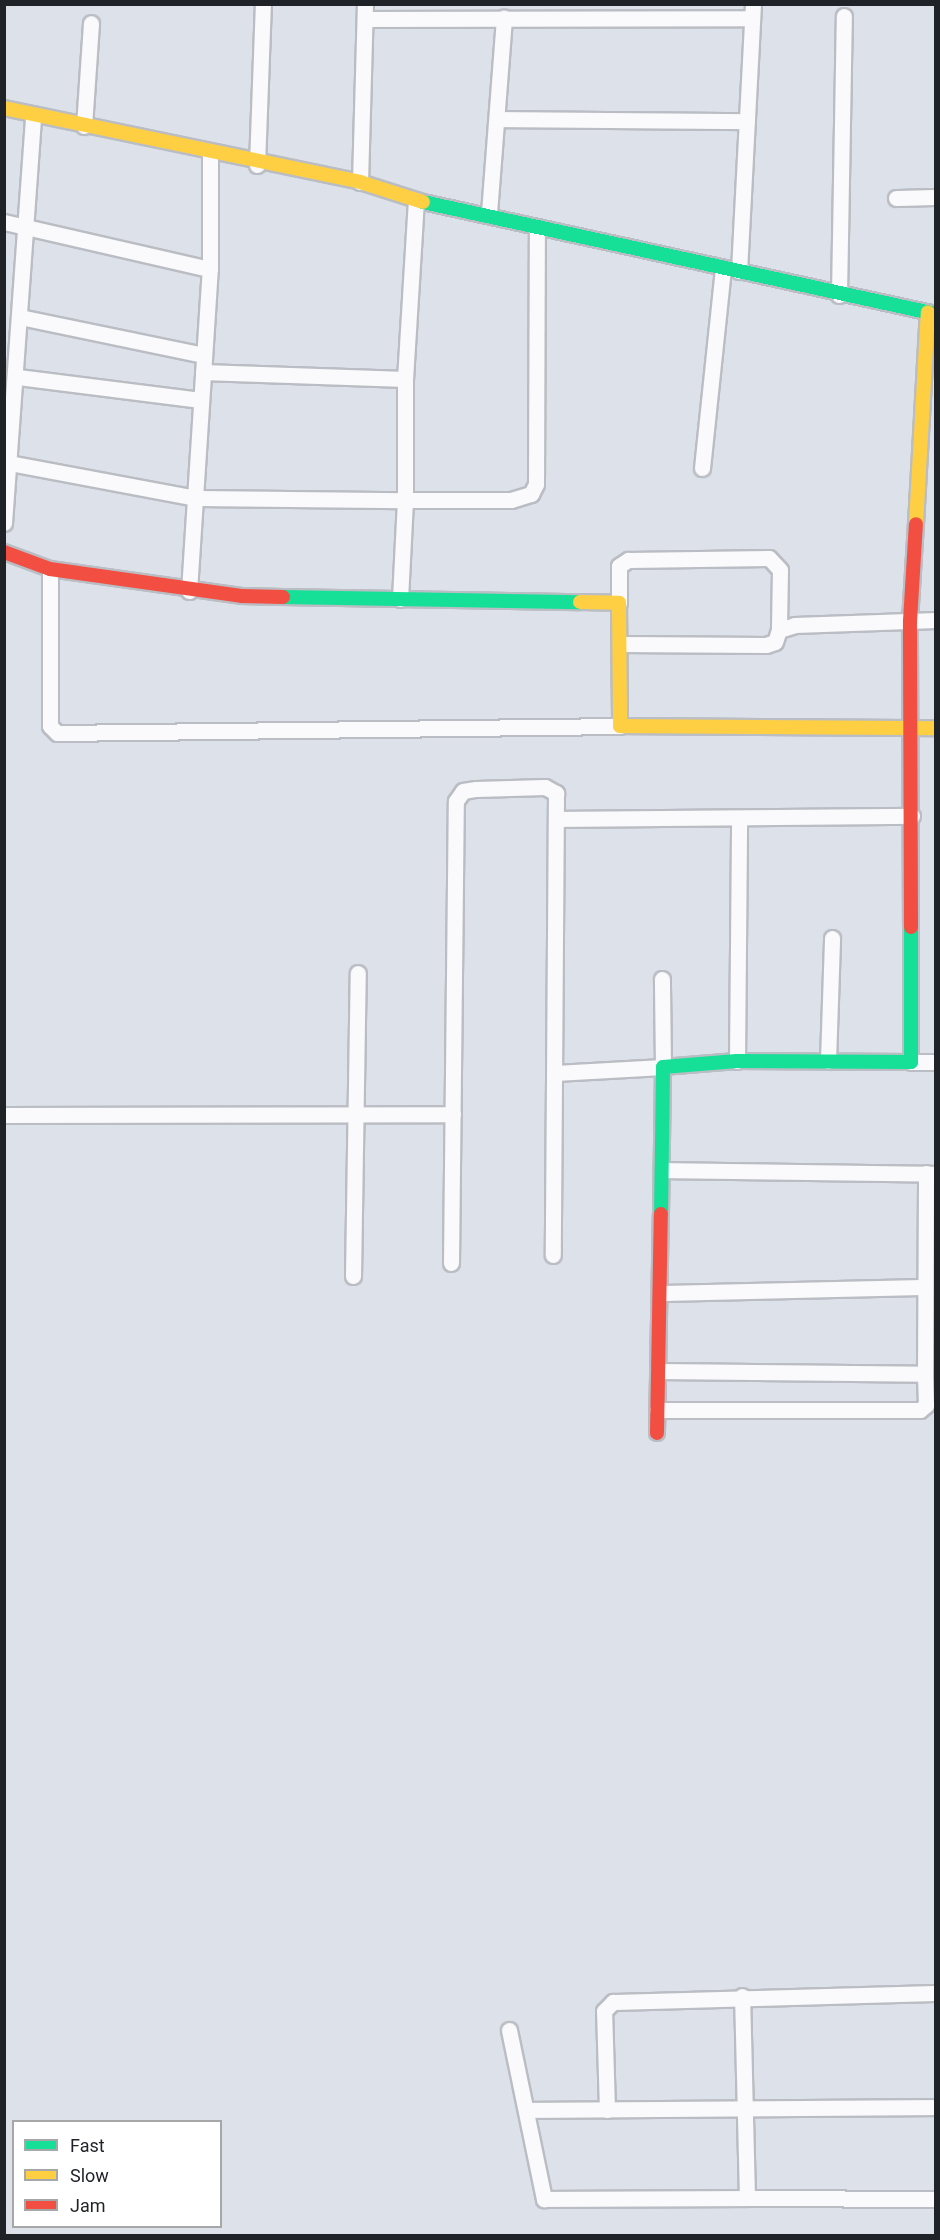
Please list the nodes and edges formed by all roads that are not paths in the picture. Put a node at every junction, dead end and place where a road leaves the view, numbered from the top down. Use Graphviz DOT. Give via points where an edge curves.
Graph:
graph roads {
  1 [pos="263,4"];
  2 [pos="753,11"];
  3 [pos="365,12"];
  4 [pos="844,16"];
  5 [pos="504,18"];
  6 [pos="91,23"];
  7 [pos="4,108"];
  8 [pos="33,115"];
  9 [pos="498,119"];
  10 [pos="747,121"];
  11 [pos="84,126"];
  12 [pos="210,153"];
  13 [pos="258,165"];
  14 [pos="360,182"];
  15 [pos="936,197"];
  16 [pos="896,198"];
  17 [pos="416,200"];
  18 [pos="489,213"];
  19 [pos="4,222"];
  20 [pos="26,226"];
  21 [pos="537,227"];
  22 [pos="723,268"];
  23 [pos="210,269"];
  24 [pos="739,271"];
  25 [pos="839,295"];
  26 [pos="932,313"];
  27 [pos="21,318"];
  28 [pos="204,355"];
  29 [pos="203,372"];
  30 [pos="18,377"];
  31 [pos="405,380"];
  32 [pos="201,400"];
  33 [pos="8,463"];
  34 [pos="702,468"];
  35 [pos="197,498"];
  36 [pos="405,500"];
  37 [pos="4,523"];
  38 [pos="4,552"];
  39 [pos="50,569"];
  40 [pos="189,591"];
  41 [pos="400,599"];
  42 [pos="619,603"];
  43 [pos="936,620"];
  44 [pos="910,621"];
  45 [pos="779,630"];
  46 [pos="620,644"];
  47 [pos="620,726"];
  48 [pos="912,727"];
  49 [pos="936,728"];
  50 [pos="912,816"];
  51 [pos="558,819"];
  52 [pos="738,819"];
  53 [pos="832,938"];
  54 [pos="358,973"];
  55 [pos="662,980"];
  56 [pos="737,1061"];
  57 [pos="828,1061"];
  58 [pos="911,1062"];
  59 [pos="936,1062"];
  60 [pos="663,1067"];
  61 [pos="555,1073"];
  62 [pos="453,1114"];
  63 [pos="4,1115"];
  64 [pos="355,1116"];
  65 [pos="664,1170"];
  66 [pos="931,1173"];
  67 [pos="554,1255"];
  68 [pos="451,1263"];
  69 [pos="352,1276"];
  70 [pos="925,1287"];
  71 [pos="660,1293"];
  72 [pos="658,1371"];
  73 [pos="926,1374"];
  74 [pos="657,1410"];
  75 [pos="657,1433"];
  76 [pos="936,1994"];
  77 [pos="742,1996"];
  78 [pos="509,2030"];
  79 [pos="936,2107"];
  80 [pos="746,2108"];
  81 [pos="526,2110"];
  82 [pos="607,2110"];
  83 [pos="747,2198"];
  84 [pos="936,2199"];
  1 -- 13 [label="street"];
  2 -- 5 [label="street"];
  2 -- 10 [label="street"];
  3 -- 5 [label="street"];
  3 -- 14 [label="street"];
  4 -- 25 [label="street"];
  5 -- 9 [label="street"];
  6 -- 11 [label="street"];
  7 -- 8 [label="street"];
  8 -- 11 [label="street"];
  8 -- 20 [label="street"];
  9 -- 10 [label="street"];
  9 -- 18 [label="street"];
  10 -- 24 [label="street"];
  11 -- 12 [label="street"];
  12 -- 13 [label="street"];
  12 -- 23 [label="street"];
  13 -- 14 [label="street"];
  14 -- 17 [label="street"];
  15 -- 16 [label="street"];
  17 -- 18 [label="street"];
  17 -- 31 [label="street"];
  18 -- 21 [label="street"];
  19 -- 20 [label="street"];
  20 -- 23 [label="street"];
  20 -- 27 [label="street"];
  21 -- 22 [label="street"];
  21 -- 36 [label="street" via="536,484 531,494 511,500"];
  22 -- 24 [label="street"];
  22 -- 34 [label="street"];
  23 -- 28 [label="street"];
  24 -- 25 [label="street"];
  25 -- 26 [label="street"];
  26 -- 44 [label="street"];
  27 -- 28 [label="street"];
  27 -- 30 [label="street"];
  28 -- 29 [label="street"];
  29 -- 31 [label="street"];
  29 -- 32 [label="street"];
  30 -- 32 [label="street"];
  30 -- 33 [label="street"];
  31 -- 36 [label="street"];
  32 -- 35 [label="street"];
  33 -- 35 [label="street"];
  33 -- 37 [label="street"];
  35 -- 36 [label="street"];
  35 -- 40 [label="street"];
  36 -- 41 [label="street"];
  38 -- 39 [label="street"];
  39 -- 40 [label="street"];
  39 -- 47 [label="street" via="50,726 57,733"];
  40 -- 41 [label="street"];
  41 -- 42 [label="street"];
  42 -- 45 [label="street" via="619,566 628,560 769,558 780,570"];
  42 -- 46 [label="street"];
  43 -- 44 [label="street"];
  44 -- 45 [label="street"];
  44 -- 48 [label="street"];
  45 -- 46 [label="street" via="775,642 766,645"];
  46 -- 47 [label="street"];
  47 -- 48 [label="street"];
  48 -- 49 [label="street"];
  48 -- 50 [label="street"];
  50 -- 52 [label="street"];
  50 -- 58 [label="street"];
  51 -- 52 [label="street"];
  51 -- 61 [label="street"];
  51 -- 62 [label="street" via="556,793 545,787 463,791 456,801"];
  52 -- 56 [label="street"];
  53 -- 57 [label="street"];
  54 -- 64 [label="street"];
  55 -- 60 [label="street"];
  56 -- 57 [label="street"];
  56 -- 60 [label="street"];
  57 -- 58 [label="street"];
  58 -- 59 [label="street"];
  60 -- 61 [label="street"];
  60 -- 65 [label="street"];
  61 -- 67 [label="street"];
  62 -- 64 [label="street"];
  62 -- 68 [label="street"];
  63 -- 64 [label="street"];
  64 -- 69 [label="street"];
  65 -- 66 [label="street"];
  65 -- 71 [label="street"];
  66 -- 70 [label="street"];
  70 -- 71 [label="street"];
  70 -- 73 [label="street"];
  71 -- 72 [label="street"];
  72 -- 73 [label="street"];
  72 -- 74 [label="street"];
  73 -- 74 [label="street" via="926,1405 920,1410"];
  74 -- 75 [label="street"];
  76 -- 77 [label="street"];
  77 -- 80 [label="street"];
  77 -- 82 [label="street" via="620,2000 608,2005"];
  78 -- 81 [label="street"];
  79 -- 80 [label="street"];
  80 -- 82 [label="street"];
  80 -- 83 [label="street"];
  81 -- 82 [label="street"];
  81 -- 83 [label="street" via="547,2201"];
  83 -- 84 [label="street"];
}
